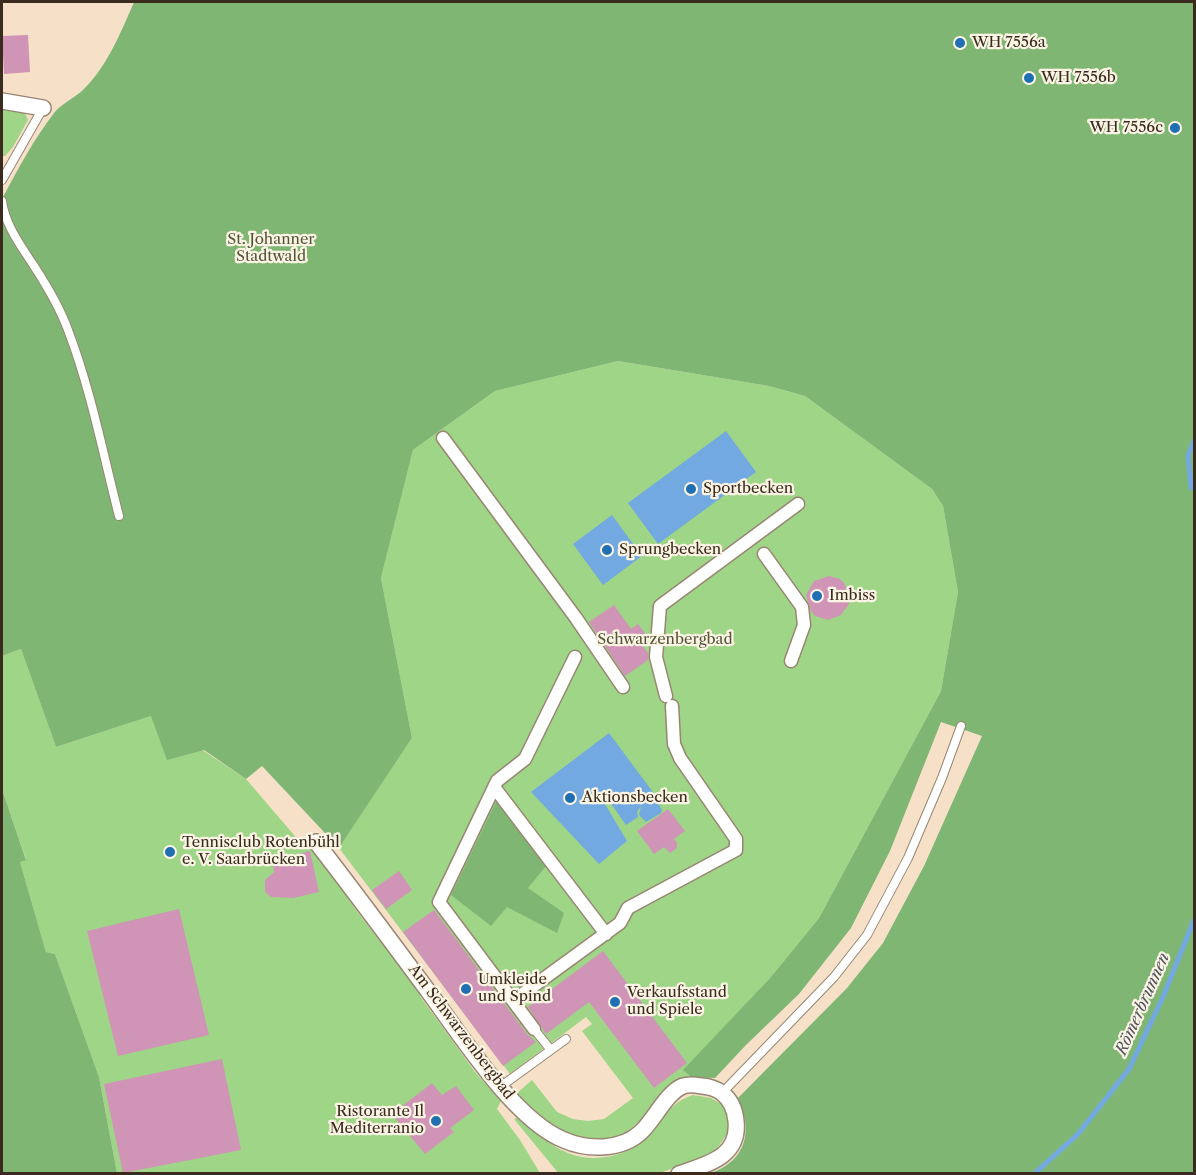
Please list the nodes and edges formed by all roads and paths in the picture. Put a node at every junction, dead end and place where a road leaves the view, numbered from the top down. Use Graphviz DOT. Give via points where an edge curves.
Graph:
graph roads {
  1 [pos="2,101"];
  2 [pos="43,108"];
  3 [pos="2,180"];
  4 [pos="2,201"];
  5 [pos="443,438"];
  6 [pos="798,504"];
  7 [pos="119,516"];
  8 [pos="764,554"];
  9 [pos="575,657"];
  10 [pos="790,661"];
  11 [pos="623,687"];
  12 [pos="961,726"];
  13 [pos="494,787"];
  14 [pos="316,842"];
  15 [pos="606,934"];
  16 [pos="513,1001"];
  17 [pos="534,1029"];
  18 [pos="566,1039"];
  19 [pos="550,1049"];
  20 [pos="500,1087"];
  21 [pos="722,1092"];
  22 [pos="680,1173"];
  1 -- 2 [label="street"];
  2 -- 3 [label="lane"];
  4 -- 7 [label="lane" via="13,232 68,329"];
  5 -- 11 [label="street"];
  6 -- 15 [label="street" via="660,606 656,657 669,701 674,744 736,839 736,850 628,908 620,923"];
  8 -- 10 [label="street" via="802,607 804,625"];
  9 -- 13 [label="street" via="525,759"];
  12 -- 21 [label="lane" via="908,858 867,935 834,977"];
  13 -- 15 [label="street"];
  13 -- 16 [label="street" via="439,902"];
  14 -- 20 [label="street, Am Schwarzenbergbad"];
  15 -- 16 [label="street"];
  16 -- 17 [label="street"];
  17 -- 19 [label="lane"];
  18 -- 19 [label="lane"];
  19 -- 20 [label="lane"];
  20 -- 21 [label="street, Am Schwarzenbergbad" via="525,1114 555,1135 597,1148 627,1142 640,1133 676,1090 684,1086 708,1086"];
  21 -- 22 [label="street" via="735,1114 735,1139 715,1162"];
}
